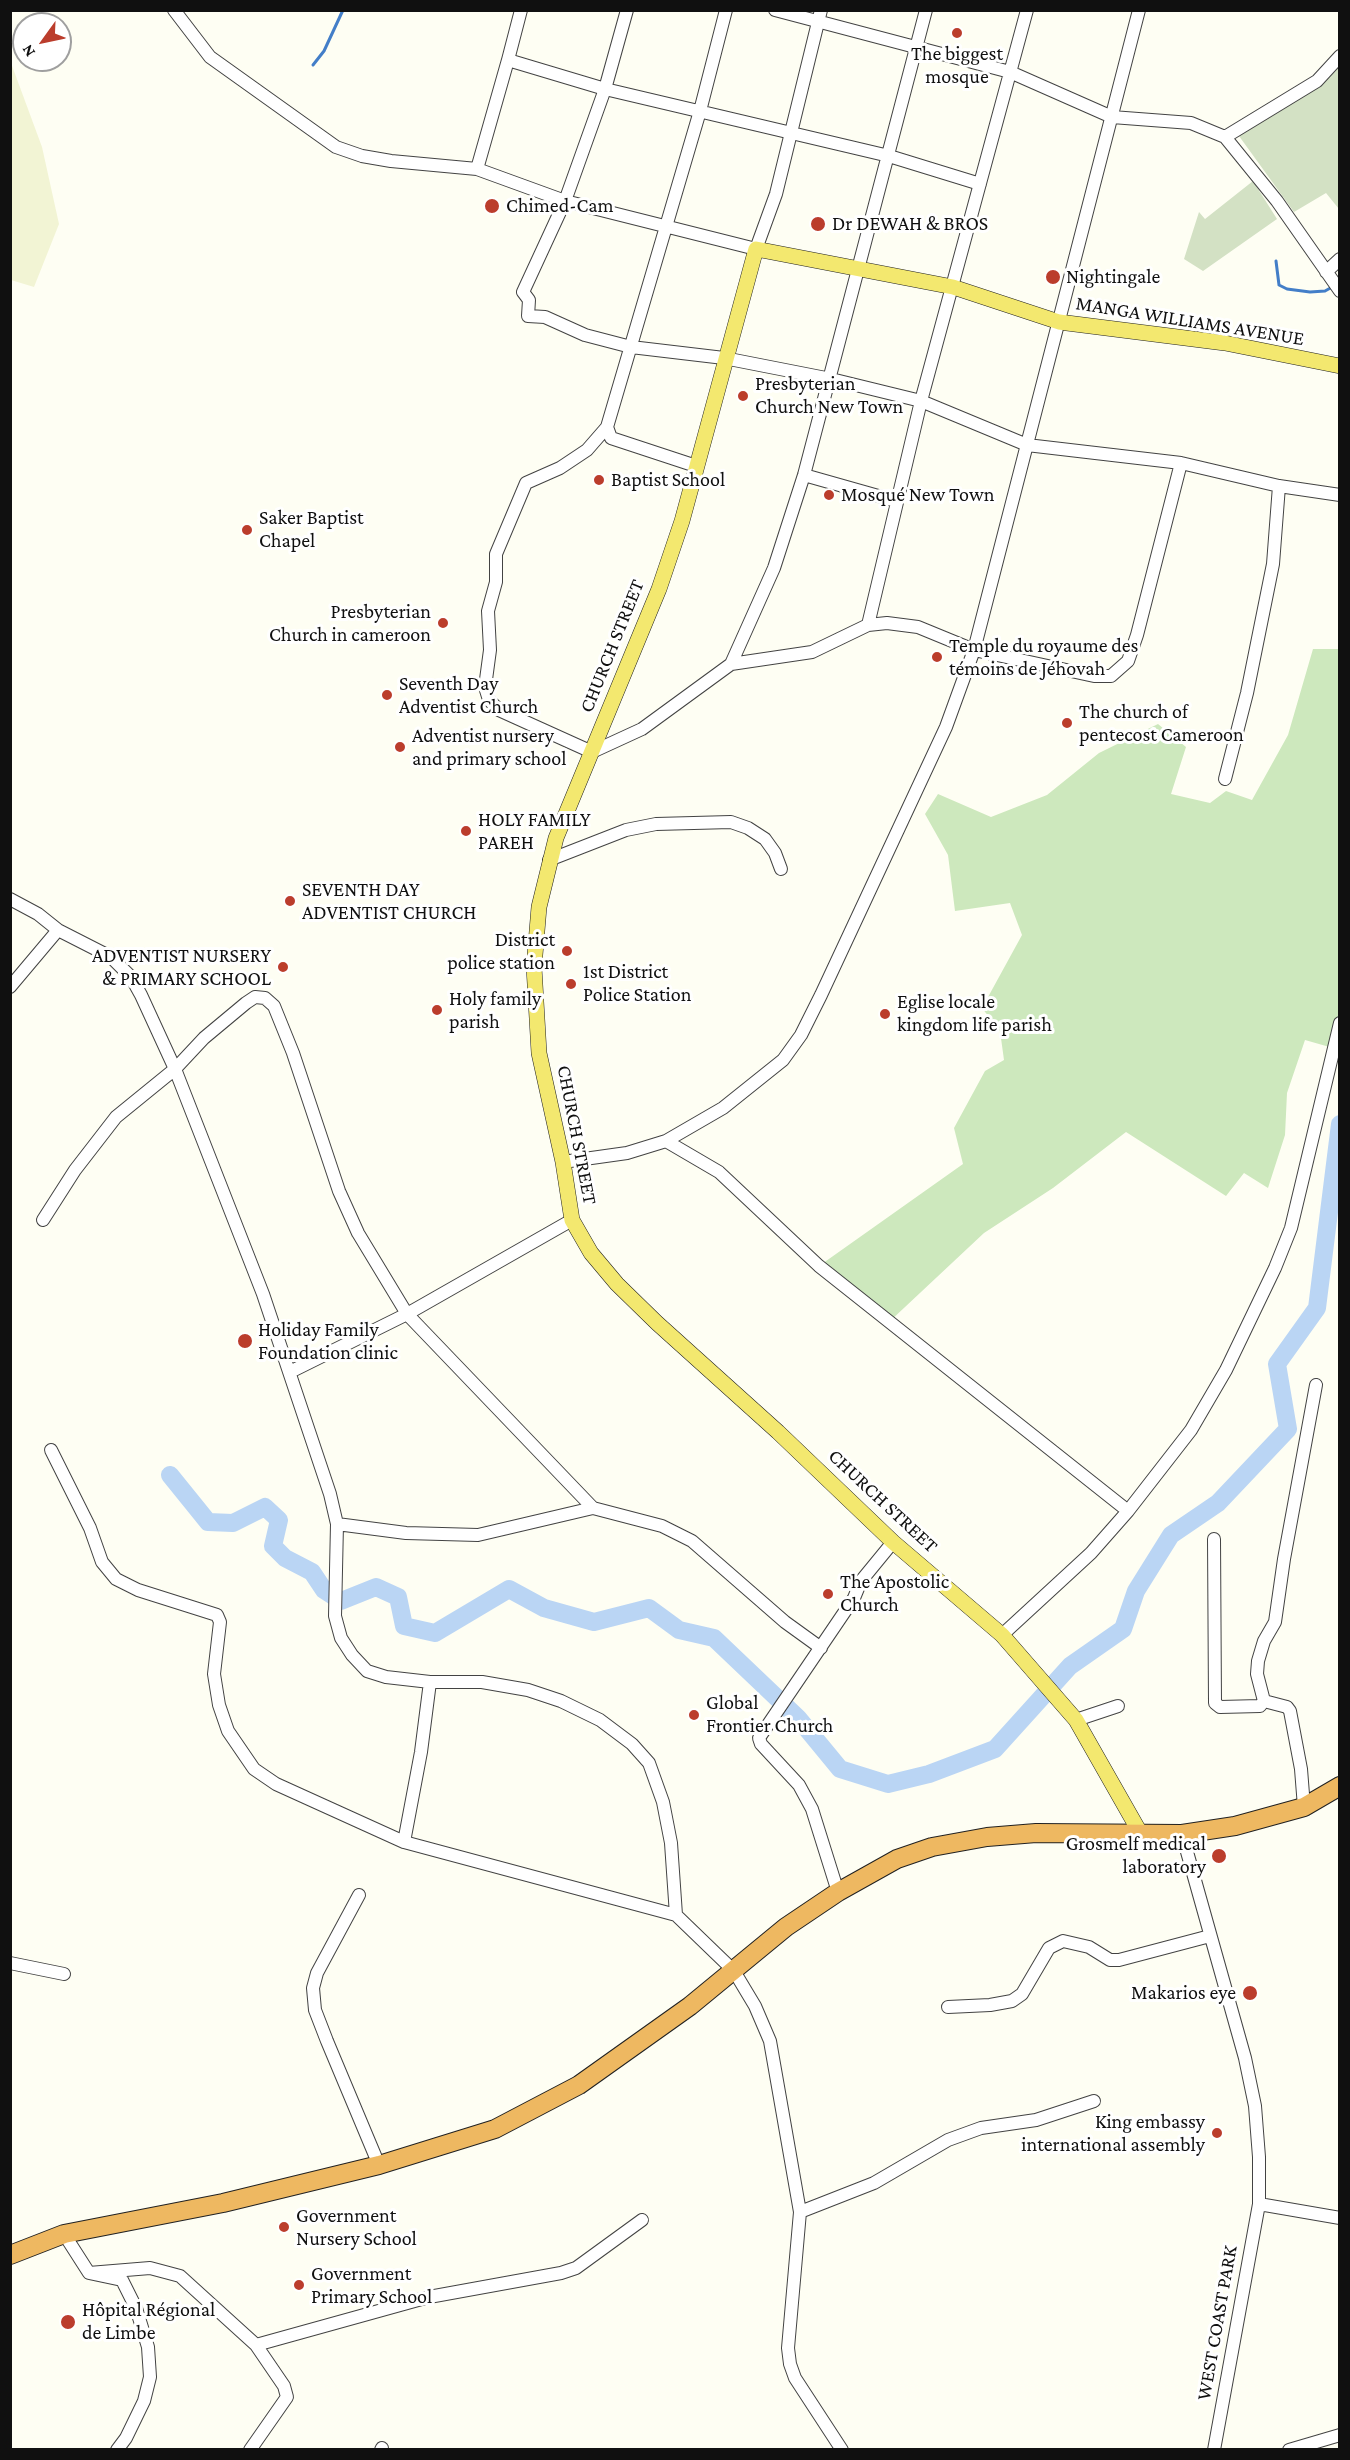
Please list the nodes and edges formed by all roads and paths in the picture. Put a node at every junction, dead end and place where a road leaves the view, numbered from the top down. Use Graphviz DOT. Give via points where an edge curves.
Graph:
graph roads {
  1 [pos="174,10"];
  2 [pos="521,10"];
  3 [pos="627,10"];
  4 [pos="726,10"];
  5 [pos="776,10"];
  6 [pos="926,10"];
  7 [pos="1027,10"];
  8 [pos="1139,10"];
  9 [pos="820,17"];
  10 [pos="918,49"];
  11 [pos="1340,56"];
  12 [pos="508,60"];
  13 [pos="1010,72"];
  14 [pos="604,89"];
  15 [pos="700,111"];
  16 [pos="1112,117"];
  17 [pos="790,134"];
  18 [pos="1225,137"];
  19 [pos="889,156"];
  20 [pos="477,169"];
  21 [pos="980,184"];
  22 [pos="565,201"];
  23 [pos="666,224"];
  24 [pos="756,249"];
  25 [pos="1340,259"];
  26 [pos="860,269"];
  27 [pos="1334,283"];
  28 [pos="953,287"];
  29 [pos="1059,322"];
  30 [pos="631,347"];
  31 [pos="724,358"];
  32 [pos="1340,366"];
  33 [pos="831,379"];
  34 [pos="921,401"];
  35 [pos="607,427"];
  36 [pos="1027,445"];
  37 [pos="1181,463"];
  38 [pos="696,466"];
  39 [pos="804,475"];
  40 [pos="1280,486"];
  41 [pos="1340,495"];
  42 [pos="896,501"];
  43 [pos="868,625"];
  44 [pos="974,650"];
  45 [pos="731,664"];
  46 [pos="592,752"];
  47 [pos="1225,779"];
  48 [pos="549,860"];
  49 [pos="781,869"];
  50 [pos="10,899"];
  51 [pos="58,930"];
  52 [pos="10,987"];
  53 [pos="1340,1023"];
  54 [pos="175,1069"];
  55 [pos="666,1141"];
  56 [pos="563,1161"];
  57 [pos="43,1220"];
  58 [pos="572,1221"];
  59 [pos="406,1314"];
  60 [pos="290,1372"];
  61 [pos="1316,1385"];
  62 [pos="51,1450"];
  63 [pos="593,1508"];
  64 [pos="1128,1511"];
  65 [pos="337,1524"];
  66 [pos="1214,1539"];
  67 [pos="893,1542"];
  68 [pos="1002,1635"];
  69 [pos="821,1648"];
  70 [pos="430,1682"];
  71 [pos="1264,1701"];
  72 [pos="1118,1706"];
  73 [pos="1076,1720"];
  74 [pos="1340,1786"];
  75 [pos="1304,1807"];
  76 [pos="1182,1834"];
  77 [pos="1142,1836"];
  78 [pos="404,1842"];
  79 [pos="838,1892"];
  80 [pos="359,1895"];
  81 [pos="676,1915"];
  82 [pos="1210,1935"];
  83 [pos="10,1963"];
  84 [pos="734,1971"];
  85 [pos="64,1974"];
  86 [pos="948,2007"];
  87 [pos="1094,2101"];
  88 [pos="379,2165"];
  89 [pos="1259,2204"];
  90 [pos="800,2212"];
  91 [pos="1340,2218"];
  92 [pos="642,2220"];
  93 [pos="64,2234"];
  94 [pos="10,2254"];
  95 [pos="89,2273"];
  96 [pos="256,2345"];
  97 [pos="1340,2435"];
  98 [pos="117,2450"];
  99 [pos="250,2450"];
  100 [pos="842,2450"];
  101 [pos="1214,2450"];
  102 [pos="1289,2450"];
  1 -- 20 [label="street" via="210,57 336,147 391,161"];
  2 -- 12 [label="street"];
  3 -- 14 [label="street"];
  4 -- 15 [label="street"];
  5 -- 9 [label="street"];
  6 -- 10 [label="street"];
  7 -- 13 [label="street"];
  8 -- 16 [label="street"];
  9 -- 10 [label="street"];
  9 -- 17 [label="street"];
  10 -- 13 [label="street"];
  10 -- 19 [label="street"];
  11 -- 18 [label="street" via="1317,81"];
  12 -- 14 [label="street"];
  12 -- 20 [label="street"];
  13 -- 16 [label="street"];
  13 -- 21 [label="street"];
  14 -- 15 [label="street"];
  14 -- 22 [label="street"];
  15 -- 17 [label="street"];
  15 -- 23 [label="street"];
  16 -- 18 [label="street" via="1191,123"];
  16 -- 29 [label="street"];
  17 -- 19 [label="street"];
  17 -- 24 [label="street" via="768,222"];
  18 -- 27 [label="street" via="1270,192"];
  19 -- 21 [label="street"];
  19 -- 26 [label="street"];
  20 -- 22 [label="street"];
  21 -- 28 [label="street"];
  22 -- 23 [label="street"];
  22 -- 30 [label="street" via="523,292 529,300 528,316 545,317 585,335"];
  23 -- 24 [label="street"];
  23 -- 30 [label="street"];
  24 -- 26 [label="main road, MANGA WILLIAMS AVENUE"];
  24 -- 31 [label="main road, CHURCH STREET"];
  25 -- 27 [label="street"];
  26 -- 28 [label="main road, MANGA WILLIAMS AVENUE"];
  26 -- 33 [label="street"];
  28 -- 29 [label="main road, MANGA WILLIAMS AVENUE"];
  28 -- 34 [label="street"];
  29 -- 32 [label="main road, MANGA WILLIAMS AVENUE" via="1225,343"];
  29 -- 36 [label="street"];
  30 -- 31 [label="street"];
  30 -- 35 [label="street"];
  31 -- 33 [label="street"];
  31 -- 38 [label="main road, CHURCH STREET"];
  33 -- 34 [label="street"];
  33 -- 39 [label="street"];
  34 -- 36 [label="street"];
  34 -- 42 [label="street"];
  35 -- 38 [label="street" via="611,438"];
  35 -- 46 [label="street" via="587,450 560,468 525,483 496,554 496,582 488,611 490,650 485,687 489,700 500,710"];
  36 -- 37 [label="street"];
  36 -- 44 [label="street"];
  37 -- 40 [label="street"];
  37 -- 44 [label="street" via="1137,635 1128,661 1120,670 1111,676 1094,676"];
  38 -- 46 [label="main road, CHURCH STREET" via="659,589"];
  39 -- 42 [label="street"];
  39 -- 45 [label="street" via="774,568"];
  40 -- 41 [label="street"];
  40 -- 47 [label="street" via="1273,564"];
  42 -- 43 [label="street"];
  43 -- 44 [label="street" via="918,627"];
  43 -- 45 [label="street" via="812,652"];
  44 -- 55 [label="street" via="946,727 801,1035 783,1060 750,1089"];
  45 -- 46 [label="street" via="642,729"];
  46 -- 48 [label="main road, CHURCH STREET"];
  48 -- 49 [label="street" via="626,830 656,824 731,822 765,839"];
  48 -- 56 [label="main road, CHURCH STREET" via="539,907 534,967 539,1053"];
  50 -- 51 [label="street"];
  51 -- 52 [label="street"];
  51 -- 54 [label="street" via="111,957 131,977"];
  53 -- 64 [label="street" via="1291,1228 1275,1269 1226,1370 1191,1430"];
  54 -- 57 [label="street" via="111,1123"];
  54 -- 59 [label="street" via="246,1003 265,998 274,1006 339,1191 358,1233"];
  54 -- 60 [label="street"];
  55 -- 56 [label="street" via="627,1153"];
  55 -- 64 [label="street" via="719,1172 819,1266"];
  56 -- 58 [label="main road, CHURCH STREET"];
  58 -- 59 [label="street"];
  58 -- 67 [label="main road, CHURCH STREET" via="591,1253 617,1284"];
  59 -- 60 [label="street"];
  59 -- 63 [label="street"];
  60 -- 65 [label="street"];
  61 -- 71 [label="street" via="1275,1622 1258,1661"];
  62 -- 78 [label="street" via="90,1528 102,1562 116,1579 217,1615 220,1622 214,1674 219,1705 228,1731 254,1769 276,1784"];
  63 -- 65 [label="street" via="478,1535 406,1533"];
  63 -- 69 [label="street" via="662,1526 692,1541 784,1622"];
  64 -- 68 [label="street" via="1091,1553"];
  65 -- 70 [label="street" via="334,1597 341,1638 367,1671"];
  66 -- 71 [label="street" via="1215,1703 1220,1707 1260,1706"];
  67 -- 68 [label="main road, CHURCH STREET"];
  67 -- 69 [label="street" via="861,1581 854,1599"];
  68 -- 73 [label="main road, CHURCH STREET"];
  69 -- 79 [label="street" via="759,1738 804,1793"];
  70 -- 78 [label="street"];
  70 -- 81 [label="street" via="482,1682 528,1690 600,1720 632,1744 649,1763 663,1802 671,1843"];
  71 -- 75 [label="street" via="1290,1711"];
  72 -- 73 [label="street"];
  73 -- 77 [label="main road, CHURCH STREET"];
  74 -- 75 [label="highway"];
  75 -- 76 [label="highway" via="1235,1826"];
  76 -- 77 [label="highway"];
  76 -- 82 [label="street, WEST COAST PARK"];
  77 -- 79 [label="highway" via="1036,1833 957,1842 897,1859"];
  78 -- 81 [label="street"];
  79 -- 84 [label="highway" via="786,1927"];
  80 -- 88 [label="street" via="317,1972 313,1988 315,2010"];
  81 -- 84 [label="street"];
  82 -- 86 [label="street" via="1119,1960 1063,1941 1049,1948 1022,1994 1012,2001"];
  82 -- 89 [label="street, WEST COAST PARK" via="1255,2106"];
  83 -- 85 [label="street"];
  84 -- 88 [label="highway" via="635,2047 544,2105 495,2129"];
  84 -- 90 [label="street" via="770,2041"];
  87 -- 90 [label="street" via="1036,2120 981,2128 948,2140 874,2183"];
  88 -- 93 [label="highway" via="224,2203"];
  89 -- 91 [label="street"];
  89 -- 101 [label="street, WEST COAST PARK"];
  90 -- 100 [label="street" via="788,2348 790,2364"];
  92 -- 96 [label="street" via="576,2268 561,2273 429,2297"];
  93 -- 94 [label="highway"];
  93 -- 95 [label="street"];
  95 -- 96 [label="street" via="150,2268 180,2276"];
  95 -- 98 [label="street" via="122,2280 148,2347 150,2377 144,2401"];
  96 -- 99 [label="street" via="284,2386 287,2397"];
  97 -- 102 [label="street"];
}
